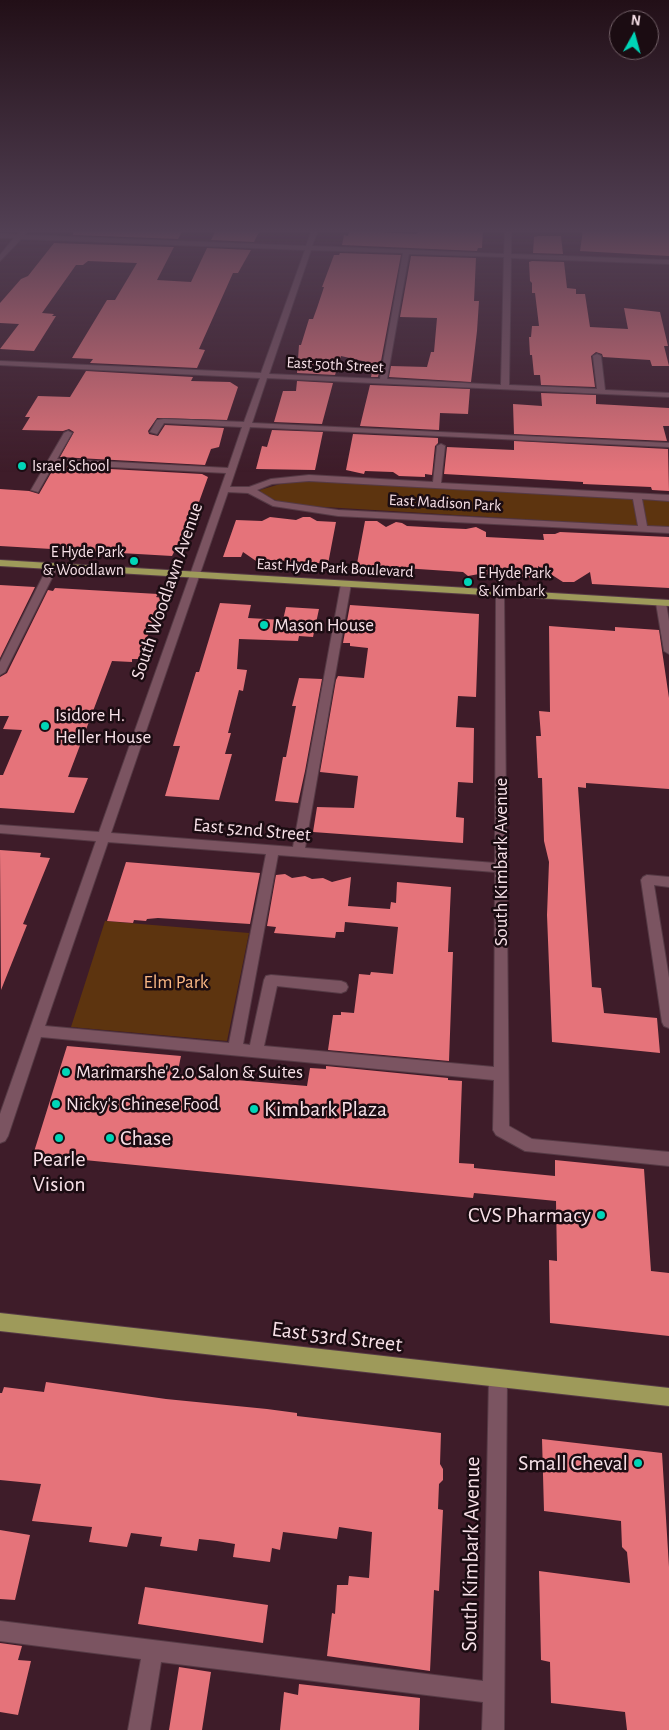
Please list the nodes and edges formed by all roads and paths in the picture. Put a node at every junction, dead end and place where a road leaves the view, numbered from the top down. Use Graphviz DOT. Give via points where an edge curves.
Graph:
graph roads {
  1 [pos="287,311"];
  2 [pos="396,311"];
  3 [pos="507,311"];
  4 [pos="597,356"];
  5 [pos="0,363"];
  6 [pos="264,376"];
  7 [pos="383,381"];
  8 [pos="506,387"];
  9 [pos="601,392"];
  10 [pos="669,395"];
  11 [pos="247,424"];
  12 [pos="154,432"];
  13 [pos="68,433"];
  14 [pos="669,445"];
  15 [pos="441,446"];
  16 [pos="52,461"];
  17 [pos="230,471"];
  18 [pos="437,484"];
  19 [pos="225,489"];
  20 [pos="35,490"];
  21 [pos="250,490"];
  22 [pos="638,496"];
  23 [pos="669,498"];
  24 [pos="643,529"];
  25 [pos="669,530"];
  26 [pos="0,563"];
  27 [pos="53,566"];
  28 [pos="194,575"];
  29 [pos="346,584"];
  30 [pos="501,593"];
  31 [pos="665,603"];
  32 [pos="669,651"];
  33 [pos="0,672"];
  34 [pos="0,829"];
  35 [pos="103,837"];
  36 [pos="273,850"];
  37 [pos="298,852"];
  38 [pos="501,868"];
  39 [pos="669,882"];
  40 [pos="341,987"];
  41 [pos="669,1022"];
  42 [pos="36,1031"];
  43 [pos="235,1050"];
  44 [pos="256,1051"];
  45 [pos="501,1074"];
  46 [pos="0,1136"];
  47 [pos="669,1159"];
  48 [pos="0,1322"];
  49 [pos="498,1378"];
  50 [pos="669,1398"];
  51 [pos="0,1632"];
  52 [pos="153,1651"];
  53 [pos="494,1693"];
  54 [pos="139,1730"];
  55 [pos="493,1730"];
  1 -- 6 [label="street, South Woodlawn Avenue"];
  2 -- 7 [label="street"];
  3 -- 8 [label="street"];
  4 -- 9 [label="street"];
  5 -- 6 [label="street, East 50th Street"];
  6 -- 7 [label="street, East 50th Street"];
  6 -- 11 [label="street, South Woodlawn Avenue"];
  7 -- 8 [label="street, East 50th Street"];
  8 -- 9 [label="street, East 50th Street"];
  9 -- 10 [label="street, East 50th Street"];
  11 -- 12 [label="street" via="164,421"];
  11 -- 14 [label="street"];
  11 -- 17 [label="street, South Woodlawn Avenue"];
  13 -- 16 [label="street"];
  15 -- 18 [label="street"];
  16 -- 17 [label="street"];
  16 -- 20 [label="street"];
  17 -- 19 [label="street, South Woodlawn Avenue"];
  18 -- 21 [label="street, East Madison Park" via="309,478 272,482"];
  18 -- 22 [label="street, East Madison Park"];
  19 -- 21 [label="street, East Madison Park"];
  19 -- 28 [label="street, South Woodlawn Avenue"];
  21 -- 24 [label="street, East Madison Park" via="273,503 338,513"];
  22 -- 23 [label="street, East Madison Park"];
  22 -- 24 [label="street"];
  24 -- 25 [label="street, East Madison Park"];
  26 -- 27 [label="main road, East Hyde Park Boulevard"];
  27 -- 28 [label="main road, East Hyde Park Boulevard"];
  27 -- 33 [label="street"];
  28 -- 29 [label="main road, East Hyde Park Boulevard"];
  28 -- 35 [label="street, South Woodlawn Avenue"];
  29 -- 30 [label="main road, East Hyde Park Boulevard"];
  29 -- 37 [label="street"];
  30 -- 31 [label="main road, East Hyde Park Boulevard"];
  30 -- 38 [label="street, South Kimbark Avenue"];
  31 -- 32 [label="street"];
  34 -- 35 [label="street, East 52nd Street"];
  35 -- 36 [label="street, East 52nd Street"];
  35 -- 42 [label="street, South Woodlawn Avenue"];
  36 -- 37 [label="street, East 52nd Street"];
  36 -- 43 [label="street"];
  37 -- 38 [label="street, East 52nd Street"];
  38 -- 45 [label="street, South Kimbark Avenue"];
  39 -- 41 [label="street" via="647,880"];
  40 -- 44 [label="street" via="271,980"];
  42 -- 43 [label="street"];
  42 -- 46 [label="street, South Woodlawn Avenue"];
  43 -- 44 [label="street"];
  44 -- 45 [label="street"];
  45 -- 47 [label="street, South Kimbark Avenue" via="501,1130 530,1146"];
  48 -- 49 [label="main road, East 53rd Street"];
  49 -- 50 [label="main road, East 53rd Street"];
  49 -- 53 [label="street, South Kimbark Avenue"];
  51 -- 52 [label="street"];
  52 -- 53 [label="street"];
  52 -- 54 [label="street"];
  53 -- 55 [label="street, South Kimbark Avenue"];
}
